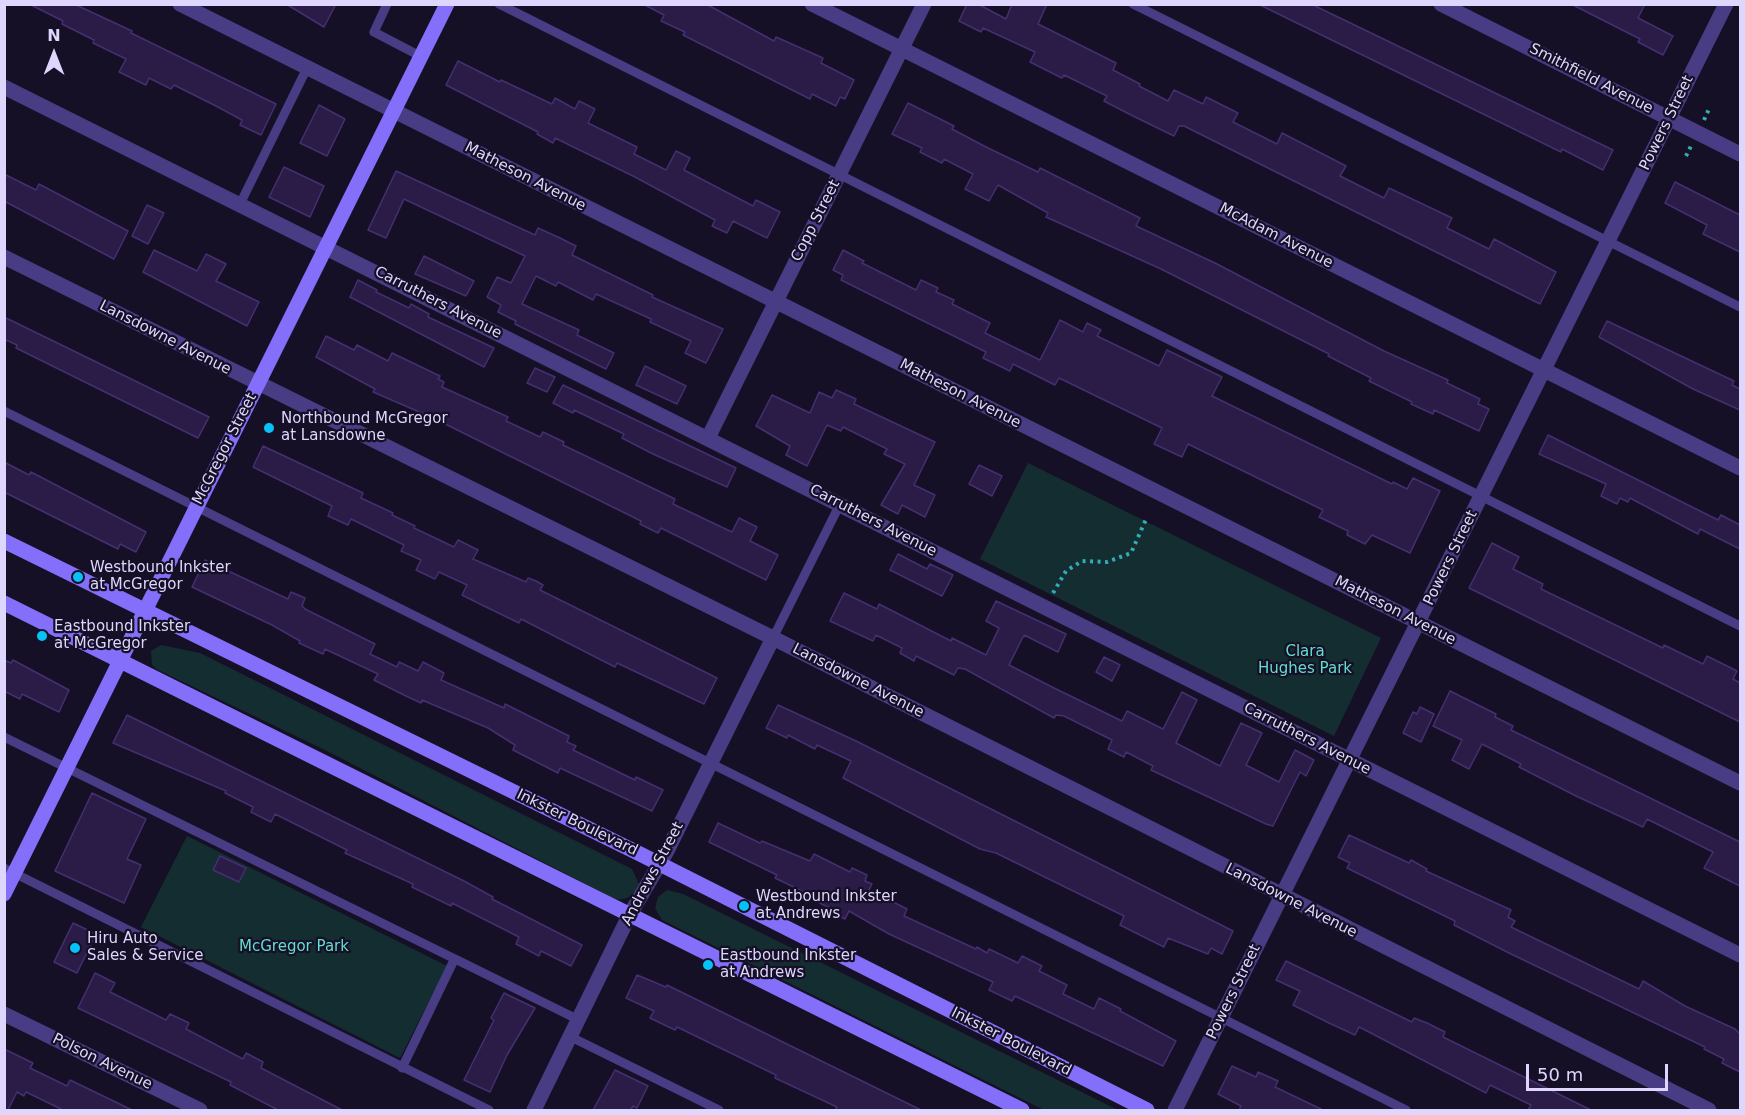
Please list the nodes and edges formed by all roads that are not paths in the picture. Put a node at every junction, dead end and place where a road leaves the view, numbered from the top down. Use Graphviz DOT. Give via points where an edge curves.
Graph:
graph roads {
  1 [pos="180,4"];
  2 [pos="387,4"];
  3 [pos="447,4"];
  4 [pos="499,4"];
  5 [pos="812,4"];
  6 [pos="924,4"];
  7 [pos="1133,4"];
  8 [pos="1441,4"];
  9 [pos="1726,4"];
  10 [pos="902,49"];
  11 [pos="422,57"];
  12 [pos="307,68"];
  13 [pos="4,87"];
  14 [pos="395,112"];
  15 [pos="1669,119"];
  16 [pos="1740,154"];
  17 [pos="839,175"];
  18 [pos="240,204"];
  19 [pos="1608,241"];
  20 [pos="327,247"];
  21 [pos="4,257"];
  22 [pos="775,302"];
  23 [pos="1740,308"];
  24 [pos="1544,370"];
  25 [pos="258,384"];
  26 [pos="4,411"];
  27 [pos="708,438"];
  28 [pos="1740,468"];
  29 [pos="1482,494"];
  30 [pos="840,504"];
  31 [pos="196,506"];
  32 [pos="4,541"];
  33 [pos="4,603"];
  34 [pos="144,610"];
  35 [pos="1418,623"];
  36 [pos="1740,626"];
  37 [pos="773,638"];
  38 [pos="119,659"];
  39 [pos="4,737"];
  40 [pos="1350,760"];
  41 [pos="709,764"];
  42 [pos="67,767"];
  43 [pos="1740,783"];
  44 [pos="660,864"];
  45 [pos="10,870"];
  46 [pos="4,894"];
  47 [pos="1282,896"];
  48 [pos="629,916"];
  49 [pos="1740,955"];
  50 [pos="454,960"];
  51 [pos="4,1014"];
  52 [pos="1221,1018"];
  53 [pos="579,1020"];
  54 [pos="571,1037"];
  55 [pos="402,1068"];
  56 [pos="200,1110"];
  57 [pos="489,1110"];
  58 [pos="534,1110"];
  59 [pos="718,1110"];
  60 [pos="1022,1110"];
  61 [pos="1147,1110"];
  62 [pos="1175,1110"];
  63 [pos="1406,1110"];
  64 [pos="1709,1110"];
  1 -- 12 [label="street, Matheson Avenue"];
  2 -- 11 [label="lane" via="374,32"];
  3 -- 11 [label="main road, McGregor Street"];
  4 -- 17 [label="lane"];
  5 -- 10 [label="street, McAdam Avenue"];
  6 -- 10 [label="street, Copp Street"];
  7 -- 19 [label="lane"];
  8 -- 15 [label="street, Smithfield Avenue"];
  9 -- 15 [label="street, Powers Street"];
  10 -- 17 [label="street, Copp Street"];
  10 -- 24 [label="street, McAdam Avenue"];
  11 -- 14 [label="main road, McGregor Street"];
  12 -- 14 [label="street, Matheson Avenue"];
  12 -- 18 [label="lane"];
  13 -- 18 [label="street, Carruthers Avenue"];
  14 -- 20 [label="main road, McGregor Street"];
  14 -- 22 [label="street, Matheson Avenue"];
  15 -- 16 [label="street, Smithfield Avenue"];
  15 -- 19 [label="street, Powers Street"];
  17 -- 22 [label="street, Copp Street"];
  17 -- 29 [label="lane"];
  18 -- 20 [label="street, Carruthers Avenue"];
  19 -- 23 [label="lane"];
  19 -- 24 [label="street, Powers Street"];
  20 -- 25 [label="main road, McGregor Street"];
  20 -- 27 [label="street, Carruthers Avenue"];
  21 -- 25 [label="street, Lansdowne Avenue"];
  22 -- 27 [label="street, Copp Street"];
  22 -- 35 [label="street, Matheson Avenue"];
  24 -- 28 [label="street, McAdam Avenue"];
  24 -- 29 [label="street, Powers Street"];
  25 -- 31 [label="main road, McGregor Street"];
  25 -- 37 [label="street, Lansdowne Avenue"];
  26 -- 31 [label="lane"];
  27 -- 30 [label="street, Carruthers Avenue"];
  29 -- 35 [label="street, Powers Street"];
  29 -- 36 [label="lane"];
  30 -- 37 [label="lane"];
  30 -- 40 [label="street, Carruthers Avenue"];
  31 -- 34 [label="main road, McGregor Street"];
  31 -- 41 [label="lane"];
  32 -- 34 [label="main road, Inkster Boulevard"];
  33 -- 38 [label="main road"];
  34 -- 38 [label="main road, McGregor Street"];
  34 -- 44 [label="main road, Inkster Boulevard"];
  35 -- 40 [label="street, Powers Street"];
  35 -- 43 [label="street, Matheson Avenue"];
  37 -- 41 [label="street, Andrews Street"];
  37 -- 47 [label="street, Lansdowne Avenue"];
  38 -- 42 [label="main road, McGregor Street"];
  38 -- 48 [label="main road"];
  39 -- 42 [label="lane"];
  40 -- 47 [label="street, Powers Street"];
  40 -- 49 [label="street, Carruthers Avenue"];
  41 -- 44 [label="street, Andrews Street"];
  41 -- 52 [label="lane"];
  42 -- 45 [label="main road, McGregor Street"];
  42 -- 50 [label="lane"];
  44 -- 48 [label="street, Andrews Street"];
  44 -- 61 [label="main road, Inkster Boulevard"];
  45 -- 46 [label="main road, McGregor Street"];
  45 -- 55 [label="lane"];
  47 -- 52 [label="street, Powers Street"];
  47 -- 64 [label="street, Lansdowne Avenue"];
  48 -- 53 [label="street, Andrews Street"];
  48 -- 60 [label="main road"];
  50 -- 53 [label="lane"];
  50 -- 55 [label="lane"];
  51 -- 56 [label="street, Polson Avenue"];
  52 -- 62 [label="street, Powers Street"];
  52 -- 63 [label="lane"];
  53 -- 54 [label="street, Andrews Street"];
  54 -- 58 [label="street, Andrews Street"];
  54 -- 59 [label="lane"];
  55 -- 57 [label="lane"];
}
